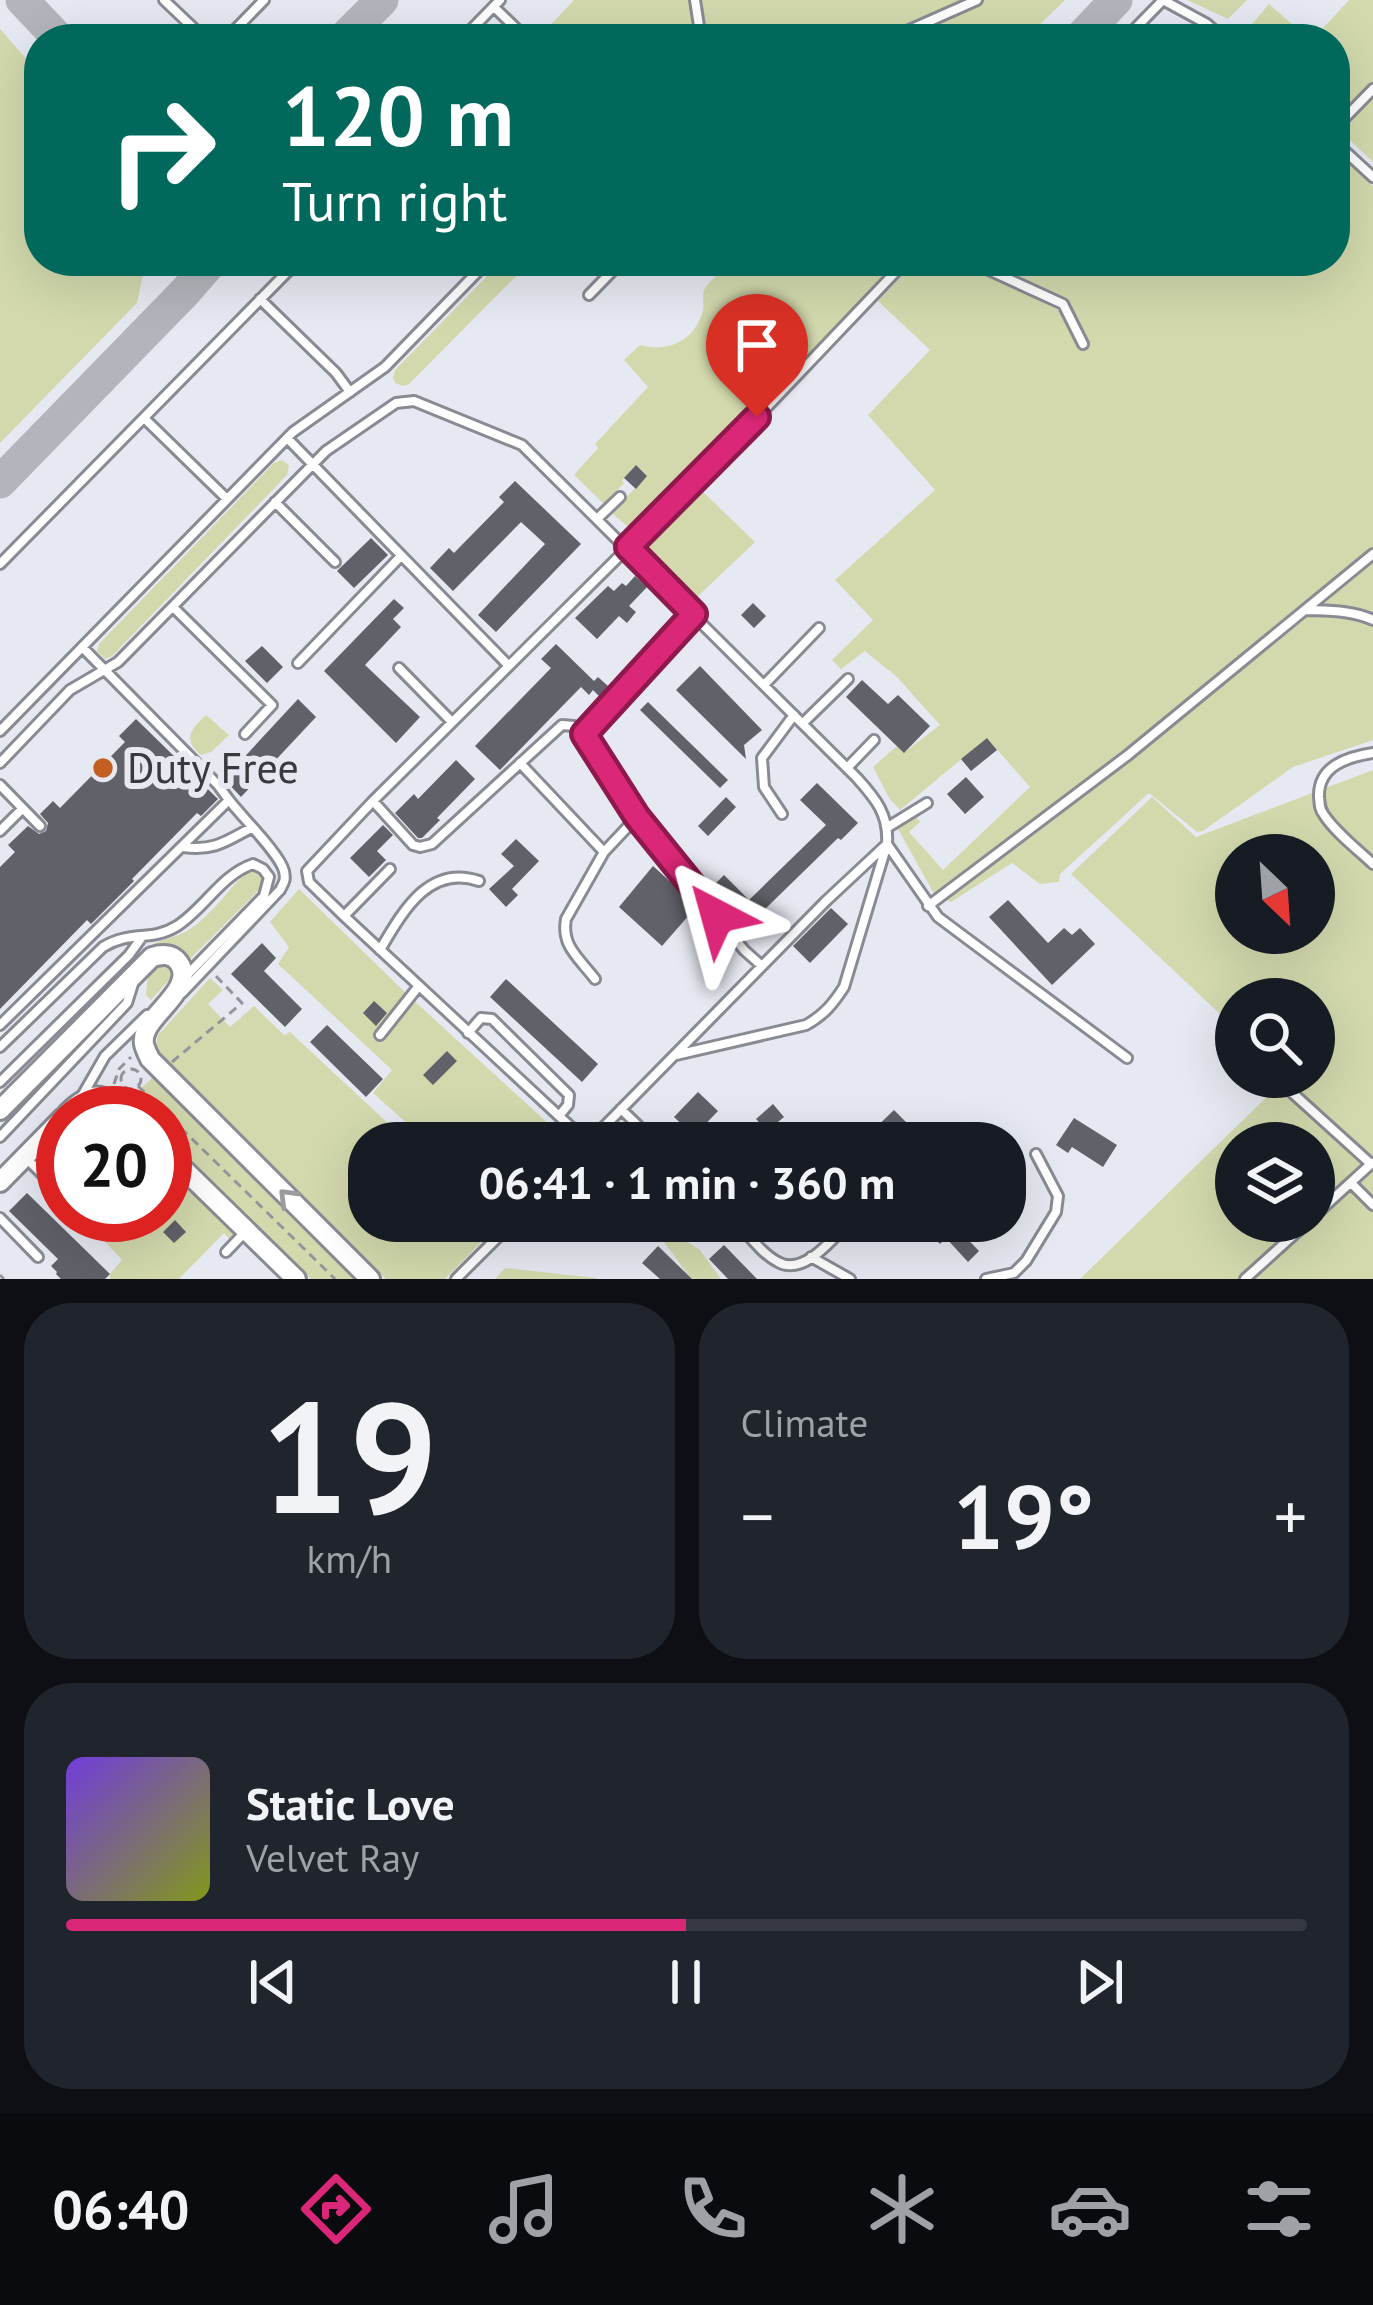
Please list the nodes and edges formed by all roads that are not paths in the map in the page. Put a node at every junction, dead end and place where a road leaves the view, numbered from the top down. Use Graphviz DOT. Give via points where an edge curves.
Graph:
graph roads {
  1 [pos="164,0"];
  2 [pos="264,0"];
  3 [pos="976,0"];
  4 [pos="1163,0"];
  5 [pos="189,24"];
  6 [pos="241,24"];
  7 [pos="922,24"];
  8 [pos="1140,24"];
  9 [pos="1207,24"];
  10 [pos="1373,89"];
  11 [pos="1350,113"];
  12 [pos="1350,156"];
  13 [pos="1373,177"];
  14 [pos="283,276"];
  15 [pos="474,276"];
  16 [pos="608,276"];
  17 [pos="892,276"];
  18 [pos="1002,276"];
  19 [pos="589,296"];
  20 [pos="260,299"];
  21 [pos="1083,344"];
  22 [pos="350,392"];
  23 [pos="144,418"];
  24 [pos="287,438"];
  25 [pos="311,464"];
  26 [pos="620,497"];
  27 [pos="227,500"];
  28 [pos="274,502"];
  29 [pos="598,518"];
  30 [pos="628,547"];
  31 [pos="1373,554"];
  32 [pos="401,556"];
  33 [pos="335,562"];
  34 [pos="0,564"];
  35 [pos="173,607"];
  36 [pos="1304,610"];
  37 [pos="694,614"];
  38 [pos="1373,620"];
  39 [pos="819,628"];
  40 [pos="82,647"];
  41 [pos="298,663"];
  42 [pos="508,666"];
  43 [pos="399,668"];
  44 [pos="105,670"];
  45 [pos="848,679"];
  46 [pos="764,685"];
  47 [pos="794,715"];
  48 [pos="452,722"];
  49 [pos="803,723"];
  50 [pos="0,731"];
  51 [pos="244,734"];
  52 [pos="584,734"];
  53 [pos="874,740"];
  54 [pos="1373,753"];
  55 [pos="0,763"];
  56 [pos="520,763"];
  57 [pos="848,768"];
  58 [pos="0,785"];
  59 [pos="229,800"];
  60 [pos="373,801"];
  61 [pos="927,803"];
  62 [pos="22,809"];
  63 [pos="782,814"];
  64 [pos="637,817"];
  65 [pos="40,826"];
  66 [pos="888,827"];
  67 [pos="251,828"];
  68 [pos="0,831"];
  69 [pos="887,844"];
  70 [pos="182,847"];
  71 [pos="604,852"];
  72 [pos="1373,864"];
  73 [pos="390,869"];
  74 [pos="479,881"];
  75 [pos="928,906"];
  76 [pos="344,916"];
  77 [pos="142,937"];
  78 [pos="380,950"];
  79 [pos="762,967"];
  80 [pos="138,971"];
  81 [pos="595,979"];
  82 [pos="180,982"];
  83 [pos="418,987"];
  84 [pos="0,1025"];
  85 [pos="145,1033"];
  86 [pos="468,1033"];
  87 [pos="380,1035"];
  88 [pos="0,1047"];
  89 [pos="676,1054"];
  90 [pos="1127,1058"];
  91 [pos="0,1082"];
  92 [pos="86,1086"];
  93 [pos="1299,1098"];
  94 [pos="621,1109"];
  95 [pos="0,1110"];
  96 [pos="559,1116"];
  97 [pos="565,1122"];
  98 [pos="608,1122"];
  99 [pos="634,1122"];
  100 [pos="0,1137"];
  101 [pos="36,1146"];
  102 [pos="1036,1154"];
  103 [pos="25,1157"];
  104 [pos="1372,1163"];
  105 [pos="36,1168"];
  106 [pos="192,1177"];
  107 [pos="0,1182"];
  108 [pos="1351,1183"];
  109 [pos="1335,1197"];
  110 [pos="1373,1205"];
  111 [pos="0,1218"];
  112 [pos="248,1230"];
  113 [pos="493,1242"];
  114 [pos="757,1242"];
  115 [pos="827,1242"];
  116 [pos="1286,1242"];
  117 [pos="226,1252"];
  118 [pos="38,1257"];
  119 [pos="811,1257"];
  120 [pos="296,1279"];
  121 [pos="370,1279"];
  122 [pos="456,1279"];
  123 [pos="850,1279"];
  124 [pos="986,1279"];
  125 [pos="1245,1279"];
  1 -- 5 [label="lane"];
  2 -- 6 [label="lane"];
  3 -- 7 [label="lane"];
  4 -- 8 [label="lane"];
  4 -- 9 [label="lane"];
  10 -- 11 [label="lane"];
  12 -- 13 [label="lane"];
  14 -- 20 [label="lane"];
  15 -- 22 [label="lane" via="385,368"];
  16 -- 19 [label="lane"];
  17 -- 30 [label="lane"];
  18 -- 21 [label="lane" via="1063,304"];
  20 -- 22 [label="lane"];
  20 -- 23 [label="lane"];
  22 -- 24 [label="lane"];
  23 -- 27 [label="lane"];
  23 -- 34 [label="lane"];
  24 -- 25 [label="lane"];
  24 -- 27 [label="lane"];
  25 -- 28 [label="lane"];
  25 -- 29 [label="lane" via="396,404 414,401 518,442"];
  25 -- 32 [label="lane"];
  26 -- 29 [label="lane"];
  27 -- 40 [label="lane"];
  28 -- 33 [label="lane"];
  28 -- 35 [label="lane"];
  29 -- 30 [label="lane"];
  30 -- 37 [label="lane"];
  30 -- 42 [label="lane"];
  31 -- 36 [label="lane"];
  32 -- 41 [label="lane"];
  32 -- 42 [label="lane"];
  35 -- 44 [label="lane"];
  35 -- 51 [label="lane" via="272,705"];
  36 -- 38 [label="lane"];
  36 -- 75 [label="lane"];
  37 -- 46 [label="lane"];
  37 -- 52 [label="lane"];
  39 -- 46 [label="lane"];
  40 -- 44 [label="lane"];
  40 -- 50 [label="lane"];
  42 -- 48 [label="lane"];
  43 -- 48 [label="lane"];
  44 -- 55 [label="lane" via="70,690"];
  44 -- 59 [label="lane"];
  45 -- 49 [label="lane"];
  46 -- 47 [label="lane"];
  47 -- 49 [label="lane"];
  47 -- 63 [label="lane" via="762,758 764,787"];
  48 -- 60 [label="lane"];
  49 -- 57 [label="lane"];
  52 -- 56 [label="lane" via="562,725"];
  52 -- 64 [label="lane"];
  53 -- 57 [label="lane"];
  54 -- 72 [label="lane" via="1330,766 1319,785 1325,817"];
  56 -- 60 [label="lane" via="427,847 413,845"];
  56 -- 71 [label="lane"];
  57 -- 66 [label="lane"];
  58 -- 62 [label="lane"];
  59 -- 67 [label="lane"];
  59 -- 70 [label="lane"];
  60 -- 76 [label="lane" via="307,871"];
  61 -- 66 [label="lane"];
  62 -- 65 [label="lane"];
  62 -- 68 [label="lane"];
  64 -- 71 [label="lane"];
  64 -- 79 [label="lane"];
  66 -- 69 [label="lane"];
  67 -- 70 [label="lane" via="204,850"];
  67 -- 85 [label="lane" via="278,857 280,890"];
  69 -- 75 [label="lane"];
  69 -- 79 [label="lane"];
  69 -- 89 [label="lane" via="844,987 820,1017"];
  70 -- 84 [label="lane"];
  71 -- 81 [label="lane" via="564,930"];
  73 -- 76 [label="lane"];
  74 -- 78 [label="lane" via="442,878 423,890"];
  75 -- 90 [label="lane"];
  76 -- 78 [label="lane"];
  77 -- 82 [label="lane" via="172,929 243,868 263,869 264,896"];
  77 -- 88 [label="lane" via="104,947"];
  77 -- 91 [label="lane"];
  78 -- 83 [label="lane"];
  79 -- 89 [label="lane"];
  80 -- 82 [label="street" via="164,954 180,964"];
  80 -- 95 [label="street"];
  80 -- 100 [label="lane" via="128,1003"];
  82 -- 85 [label="street"];
  82 -- 92 [label="lane"];
  83 -- 86 [label="lane"];
  83 -- 87 [label="lane"];
  121 -- 85 [label="street, one-way" via="161,1072 146,1052"];
  86 -- 96 [label="lane"];
  86 -- 96 [label="lane" via="481,1018 492,1019 569,1094"];
  89 -- 94 [label="lane"];
  93 -- 104 [label="lane"];
  94 -- 98 [label="lane"];
  94 -- 99 [label="lane"];
  96 -- 97 [label="lane"];
  101 -- 103 [label="street"];
  102 -- 124 [label="lane" via="1058,1196 1056,1212 1014,1273"];
  103 -- 105 [label="lane"];
  103 -- 107 [label="street"];
  104 -- 108 [label="lane"];
  106 -- 112 [label="street"];
  108 -- 109 [label="lane"];
  108 -- 110 [label="lane"];
  111 -- 118 [label="lane"];
  112 -- 117 [label="lane"];
  112 -- 120 [label="street"];
  113 -- 122 [label="lane"];
  114 -- 119 [label="lane" via="777,1262"];
  115 -- 119 [label="lane"];
  116 -- 125 [label="lane"];
  119 -- 123 [label="lane"];
}
